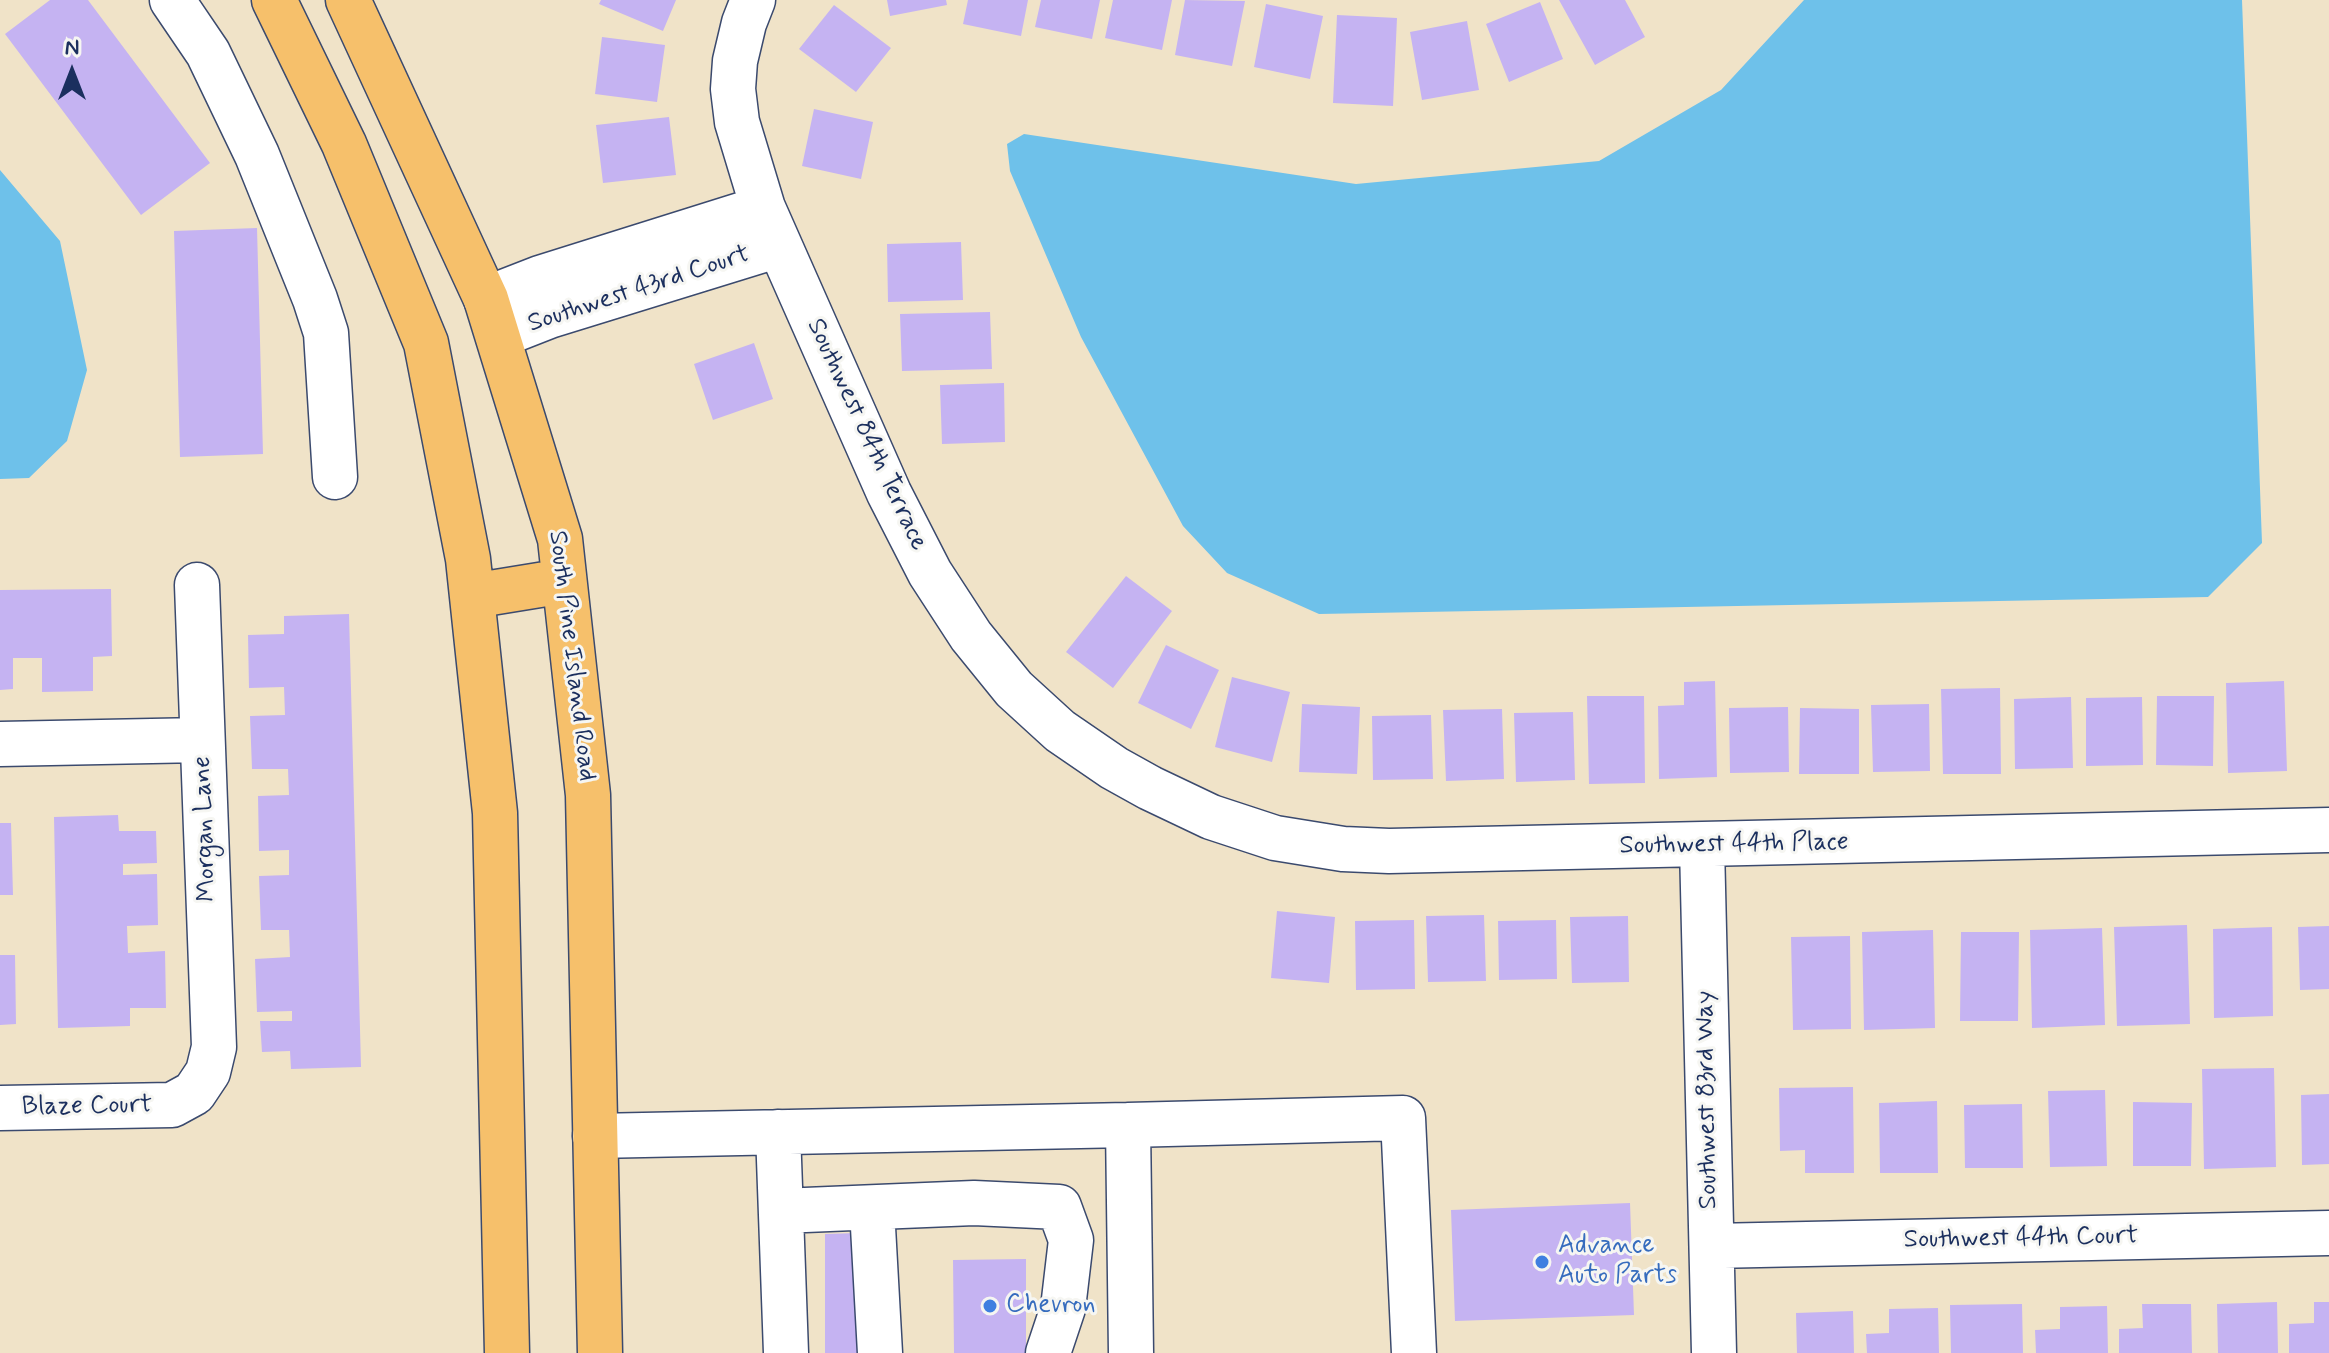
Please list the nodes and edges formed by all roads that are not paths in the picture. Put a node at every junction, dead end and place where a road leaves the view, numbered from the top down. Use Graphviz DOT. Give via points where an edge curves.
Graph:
graph roads {
  1 [pos="172,0"];
  2 [pos="274,0"];
  3 [pos="348,0"];
  4 [pos="753,0"];
  5 [pos="771,226"];
  6 [pos="492,318"];
  7 [pos="335,477"];
  8 [pos="564,581"];
  9 [pos="197,585"];
  10 [pos="472,596"];
  11 [pos="202,740"];
  12 [pos="0,744"];
  13 [pos="1150,788"];
  14 [pos="2329,830"];
  15 [pos="1702,846"];
  16 [pos="208,1072"];
  17 [pos="0,1108"];
  18 [pos="1128,1125"];
  19 [pos="778,1132"];
  20 [pos="595,1136"];
  21 [pos="872,1209"];
  22 [pos="781,1211"];
  23 [pos="2329,1233"];
  24 [pos="1712,1246"];
  25 [pos="507,1353"];
  26 [pos="600,1353"];
  27 [pos="786,1353"];
  28 [pos="880,1353"];
  29 [pos="1048,1353"];
  30 [pos="1131,1353"];
  31 [pos="1414,1353"];
  32 [pos="1714,1353"];
  1 -- 7 [label="street" via="208,53 257,155 315,299 326,333"];
  2 -- 10 [label="main road" via="344,144 426,343"];
  3 -- 6 [label="main road, South Pine Island Road"];
  4 -- 5 [label="street, Southwest 84th Terrace" via="735,61 733,89 737,122"];
  5 -- 6 [label="street, Southwest 43rd Court" via="549,316"];
  5 -- 13 [label="street, Southwest 84th Terrace" via="889,493 930,573 971,636 1014,689 1060,731"];
  6 -- 8 [label="main road, South Pine Island Road" via="560,539"];
  8 -- 10 [label="main road"];
  8 -- 20 [label="main road, South Pine Island Road" via="588,795"];
  9 -- 11 [label="street, Morgan Lane"];
  10 -- 25 [label="main road" via="495,813"];
  11 -- 12 [label="street"];
  11 -- 16 [label="street, Morgan Lane" via="214,1047"];
  13 -- 15 [label="street, Southwest 44th Place" via="1264,835 1343,849"];
  14 -- 15 [label="street, Southwest 44th Place"];
  15 -- 24 [label="street, Southwest 83rd Way"];
  16 -- 17 [label="street, Blaze Court" via="194,1093 172,1105"];
  18 -- 19 [label="street"];
  18 -- 30 [label="street"];
  18 -- 31 [label="street" via="1403,1118"];
  19 -- 20 [label="street"];
  19 -- 22 [label="street"];
  20 -- 26 [label="main road, South Pine Island Road"];
  21 -- 22 [label="street"];
  21 -- 28 [label="street"];
  21 -- 29 [label="street" via="974,1203 1059,1207 1071,1240 1063,1308"];
  22 -- 27 [label="street"];
  23 -- 24 [label="street, Southwest 44th Court"];
  24 -- 32 [label="street, Southwest 83rd Way"];
}
